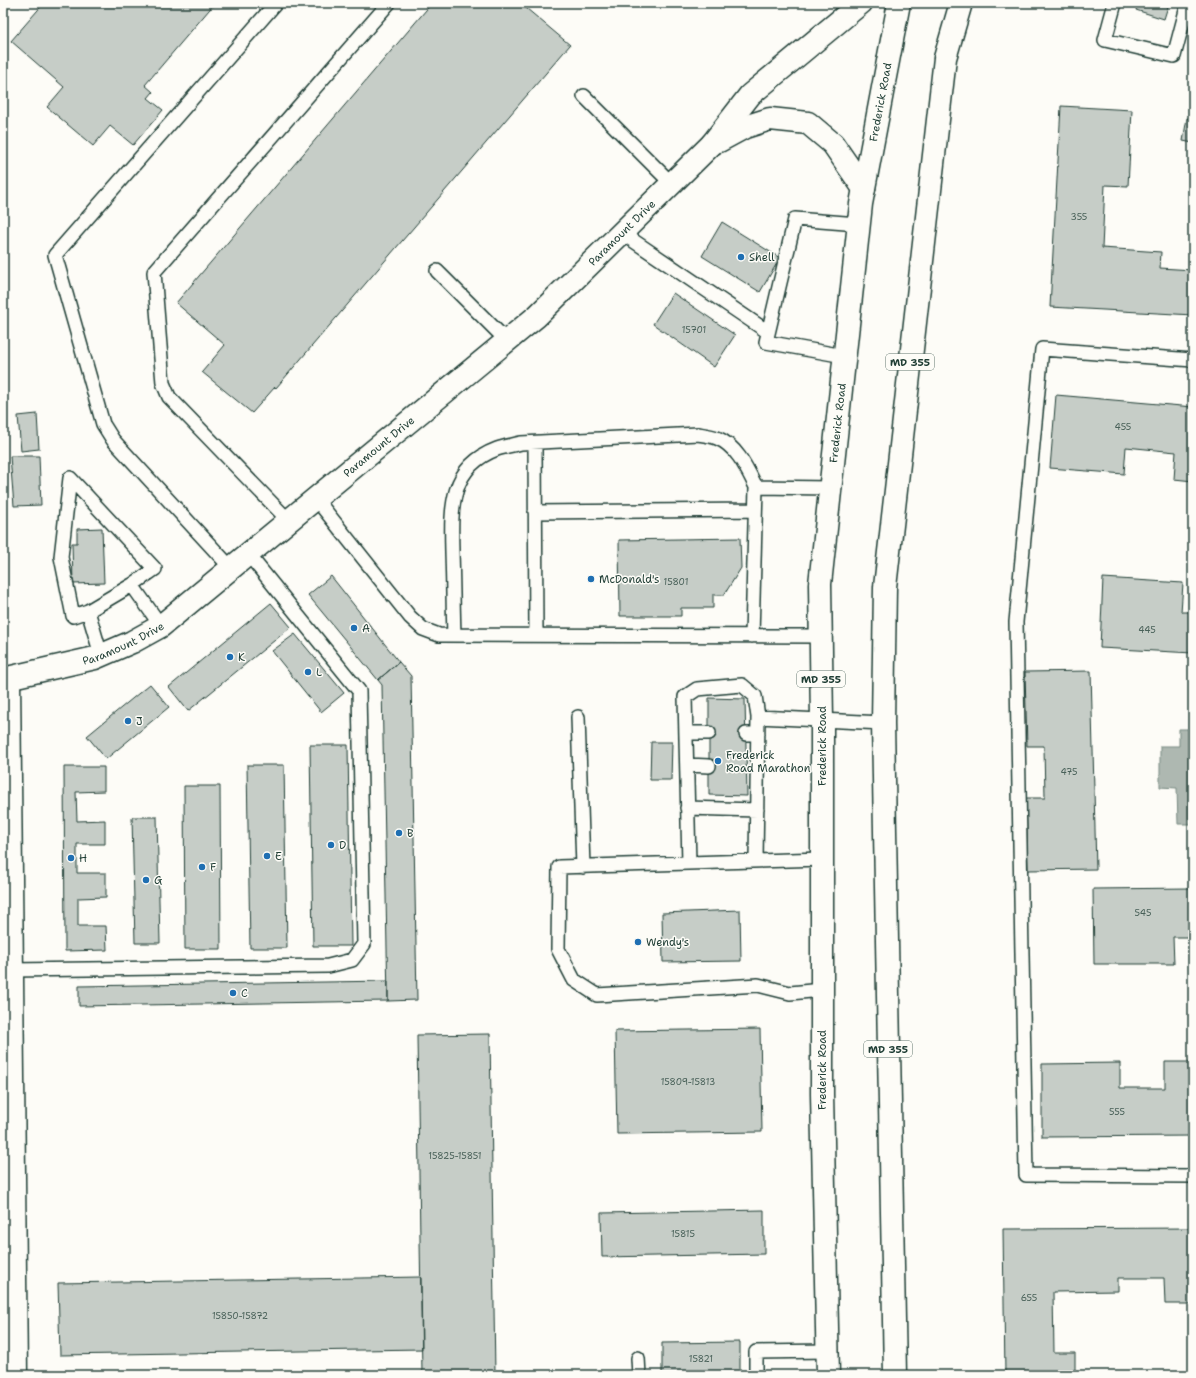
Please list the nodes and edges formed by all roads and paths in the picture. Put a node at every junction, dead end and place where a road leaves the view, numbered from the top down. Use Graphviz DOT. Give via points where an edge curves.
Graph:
graph roads {
  1 [pos="276,3"];
  2 [pos="389,3"];
  3 [pos="861,3"];
  4 [pos="899,3"];
  5 [pos="961,3"];
  6 [pos="1115,3"];
  7 [pos="1188,3"];
  8 [pos="584,96"];
  9 [pos="712,144"];
  10 [pos="672,184"];
  11 [pos="864,189"];
  12 [pos="858,224"];
  13 [pos="622,233"];
  14 [pos="437,271"];
  15 [pos="768,332"];
  16 [pos="507,341"];
  17 [pos="844,356"];
  18 [pos="1193,360"];
  19 [pos="535,443"];
  20 [pos="756,487"];
  21 [pos="830,488"];
  22 [pos="316,500"];
  23 [pos="754,510"];
  24 [pos="535,512"];
  25 [pos="290,521"];
  26 [pos="249,555"];
  27 [pos="232,569"];
  28 [pos="132,585"];
  29 [pos="88,611"];
  30 [pos="161,626"];
  31 [pos="454,635"];
  32 [pos="536,635"];
  33 [pos="752,636"];
  34 [pos="820,636"];
  35 [pos="101,655"];
  36 [pos="6,679"];
  37 [pos="578,716"];
  38 [pos="758,717"];
  39 [pos="822,721"];
  40 [pos="883,723"];
  41 [pos="687,733"];
  42 [pos="709,733"];
  43 [pos="687,765"];
  44 [pos="709,766"];
  45 [pos="687,808"];
  46 [pos="757,810"];
  47 [pos="822,859"];
  48 [pos="756,861"];
  49 [pos="689,863"];
  50 [pos="583,867"];
  51 [pos="12,970"];
  52 [pos="822,990"];
  53 [pos="1193,1176"];
  54 [pos="828,1351"];
  55 [pos="638,1358"];
  56 [pos="16,1375"];
  57 [pos="639,1375"];
  58 [pos="756,1375"];
  59 [pos="828,1375"];
  60 [pos="895,1375"];
  1 -- 27 [label="lane" via="55,255 103,424 113,440"];
  2 -- 25 [label="lane" via="154,272 163,383 169,397"];
  3 -- 9 [label="main road" via="750,95"];
  4 -- 11 [label="main road, Frederick Road / MD 355"];
  5 -- 40 [label="main road, MD 355" via="945,58 885,587"];
  6 -- 7 [label="lane" via="1105,40 1174,56"];
  8 -- 10 [label="lane"];
  9 -- 10 [label="main road, Paramount Drive"];
  9 -- 11 [label="main road" via="745,127 770,119 808,123 833,144"];
  10 -- 13 [label="main road, Paramount Drive"];
  11 -- 12 [label="main road, Frederick Road / MD 355"];
  12 -- 15 [label="lane" via="795,219"];
  12 -- 17 [label="main road, Frederick Road / MD 355"];
  13 -- 15 [label="lane"];
  13 -- 16 [label="main road, Paramount Drive" via="537,316"];
  14 -- 16 [label="lane"];
  15 -- 17 [label="lane" via="766,342"];
  16 -- 22 [label="main road, Paramount Drive"];
  17 -- 21 [label="main road, Frederick Road / MD 355"];
  18 -- 53 [label="lane" via="1042,348 1016,622 1026,1175"];
  19 -- 20 [label="lane" via="698,434 718,438 733,450"];
  19 -- 24 [label="lane"];
  19 -- 31 [label="lane" via="522,443 497,449 476,461 462,477 455,492 451,513"];
  20 -- 21 [label="lane"];
  20 -- 23 [label="lane"];
  21 -- 34 [label="main road, Frederick Road / MD 355" via="820,584"];
  22 -- 25 [label="main road, Paramount Drive"];
  22 -- 31 [label="lane" via="410,618 423,629 439,635"];
  23 -- 24 [label="lane"];
  23 -- 33 [label="lane"];
  24 -- 32 [label="lane"];
  25 -- 26 [label="main road, Paramount Drive"];
  26 -- 27 [label="main road, Paramount Drive"];
  26 -- 51 [label="lane" via="359,691 364,944 352,960 328,966"];
  27 -- 30 [label="main road, Paramount Drive"];
  28 -- 29 [label="lane"];
  28 -- 29 [label="lane" via="155,569 70,478 61,557 73,616"];
  28 -- 30 [label="lane"];
  29 -- 35 [label="lane"];
  30 -- 35 [label="main road, Paramount Drive"];
  31 -- 32 [label="lane"];
  32 -- 33 [label="lane"];
  33 -- 34 [label="lane"];
  34 -- 39 [label="main road, Frederick Road / MD 355"];
  35 -- 36 [label="main road, Paramount Drive"];
  36 -- 51 [label="main road"];
  37 -- 50 [label="lane"];
  38 -- 39 [label="lane"];
  38 -- 41 [label="lane" via="755,696 742,685 697,689 685,697"];
  38 -- 46 [label="lane" via="752,734 752,765"];
  39 -- 40 [label="lane"];
  39 -- 47 [label="main road, Frederick Road / MD 355"];
  40 -- 60 [label="main road, MD 355"];
  41 -- 42 [label="lane"];
  41 -- 43 [label="lane"];
  43 -- 44 [label="lane"];
  43 -- 45 [label="lane"];
  45 -- 46 [label="lane"];
  45 -- 49 [label="lane"];
  46 -- 48 [label="lane"];
  47 -- 48 [label="lane"];
  47 -- 52 [label="main road, Frederick Road / MD 355"];
  48 -- 49 [label="lane"];
  49 -- 50 [label="lane"];
  50 -- 52 [label="lane" via="559,867 558,949 574,980 597,995 758,985 790,993"];
  51 -- 56 [label="main road"];
  52 -- 54 [label="main road, Frederick Road / MD 355"];
  54 -- 58 [label="lane" via="756,1352"];
  54 -- 59 [label="main road, Frederick Road / MD 355"];
  55 -- 57 [label="lane"];
}
